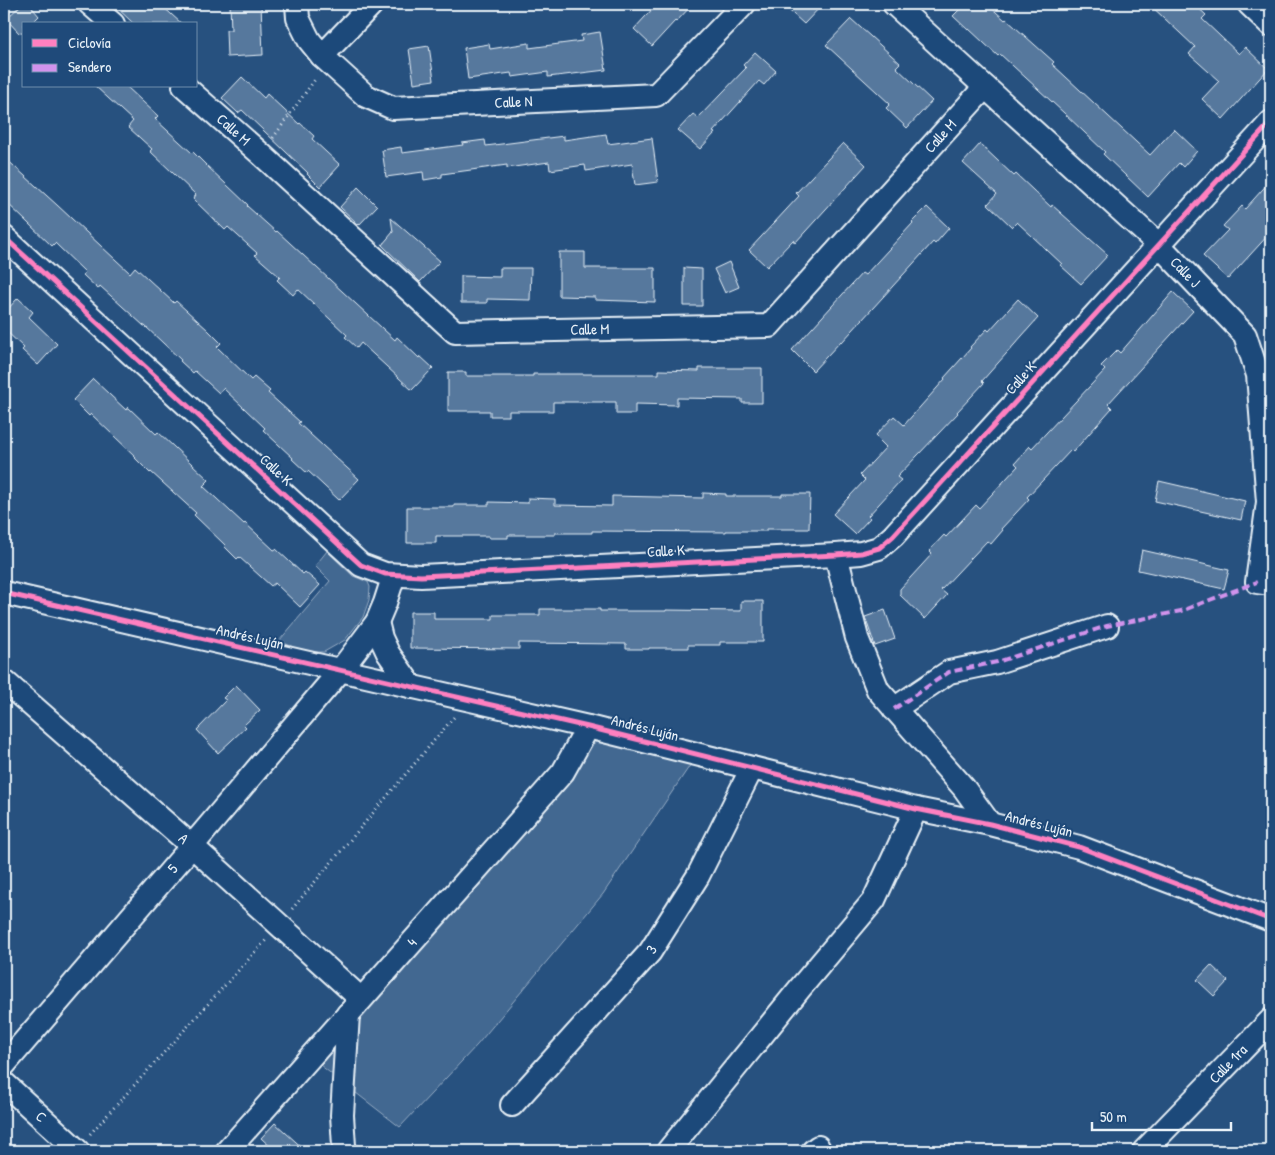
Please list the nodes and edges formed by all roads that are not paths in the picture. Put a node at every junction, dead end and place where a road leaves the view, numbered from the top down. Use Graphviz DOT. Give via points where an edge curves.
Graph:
graph roads {
  1 [pos="90,4"];
  2 [pos="297,4"];
  3 [pos="372,4"];
  4 [pos="744,4"];
  5 [pos="894,4"];
  6 [pos="1249,4"];
  7 [pos="111,22"];
  8 [pos="1271,25"];
  9 [pos="325,59"];
  10 [pos="985,87"];
  11 [pos="186,88"];
  12 [pos="1271,122"];
  13 [pos="4,236"];
  14 [pos="1159,245"];
  15 [pos="1265,367"];
  16 [pos="836,556"];
  17 [pos="394,575"];
  18 [pos="1264,583"];
  19 [pos="4,593"];
  20 [pos="377,622"];
  21 [pos="1107,626"];
  22 [pos="340,671"];
  23 [pos="4,681"];
  24 [pos="412,687"];
  25 [pos="894,709"];
  26 [pos="588,727"];
  27 [pos="752,768"];
  28 [pos="916,809"];
  29 [pos="990,824"];
  30 [pos="192,846"];
  31 [pos="1271,920"];
  32 [pos="355,1007"];
  33 [pos="1271,1020"];
  34 [pos="4,1065"];
  35 [pos="4,1083"];
  36 [pos="512,1105"];
  37 [pos="78,1151"];
  38 [pos="226,1151"];
  39 [pos="346,1151"];
  40 [pos="668,1151"];
  41 [pos="1144,1151"];
  1 -- 7 [label="street"];
  2 -- 9 [label="street, Calle N" via="298,18 309,40"];
  3 -- 9 [label="street"];
  4 -- 9 [label="street, Calle N" via="656,95 393,108 366,96"];
  5 -- 10 [label="street, Calle J"];
  6 -- 8 [label="street"];
  10 -- 11 [label="street, Calle M" via="769,326 455,332"];
  10 -- 14 [label="street, Calle J"];
  12 -- 14 [label="street, Calle K"];
  13 -- 17 [label="street, Calle K" via="361,565"];
  14 -- 15 [label="street, Calle J" via="1245,335"];
  14 -- 16 [label="street, Calle K" via="893,536 879,548"];
  15 -- 18 [label="street, Calle J" via="1268,502"];
  16 -- 17 [label="street, Calle K"];
  16 -- 25 [label="street" via="866,665 878,690"];
  17 -- 20 [label="street, 5"];
  19 -- 22 [label="street, Andrés Luján"];
  20 -- 22 [label="street, 5"];
  20 -- 24 [label="street" via="388,653"];
  21 -- 25 [label="street" via="997,662 949,672"];
  22 -- 24 [label="street, Andrés Luján"];
  22 -- 30 [label="street, 5"];
  23 -- 30 [label="street, A"];
  24 -- 26 [label="street, Andrés Luján"];
  25 -- 29 [label="street" via="964,788"];
  26 -- 27 [label="street, Andrés Luján"];
  26 -- 32 [label="street, 4" via="563,772"];
  27 -- 28 [label="street, Andrés Luján"];
  27 -- 36 [label="street, 3" via="698,876 650,952"];
  28 -- 29 [label="street, Andrés Luján"];
  28 -- 40 [label="street" via="874,900"];
  29 -- 31 [label="street, Andrés Luján" via="1079,848"];
  30 -- 32 [label="street, A"];
  30 -- 34 [label="street, 5"];
  32 -- 38 [label="street, 4"];
  32 -- 39 [label="street" via="342,1114"];
  33 -- 41 [label="street, Calle 1ra"];
  35 -- 37 [label="street, C"];
}
